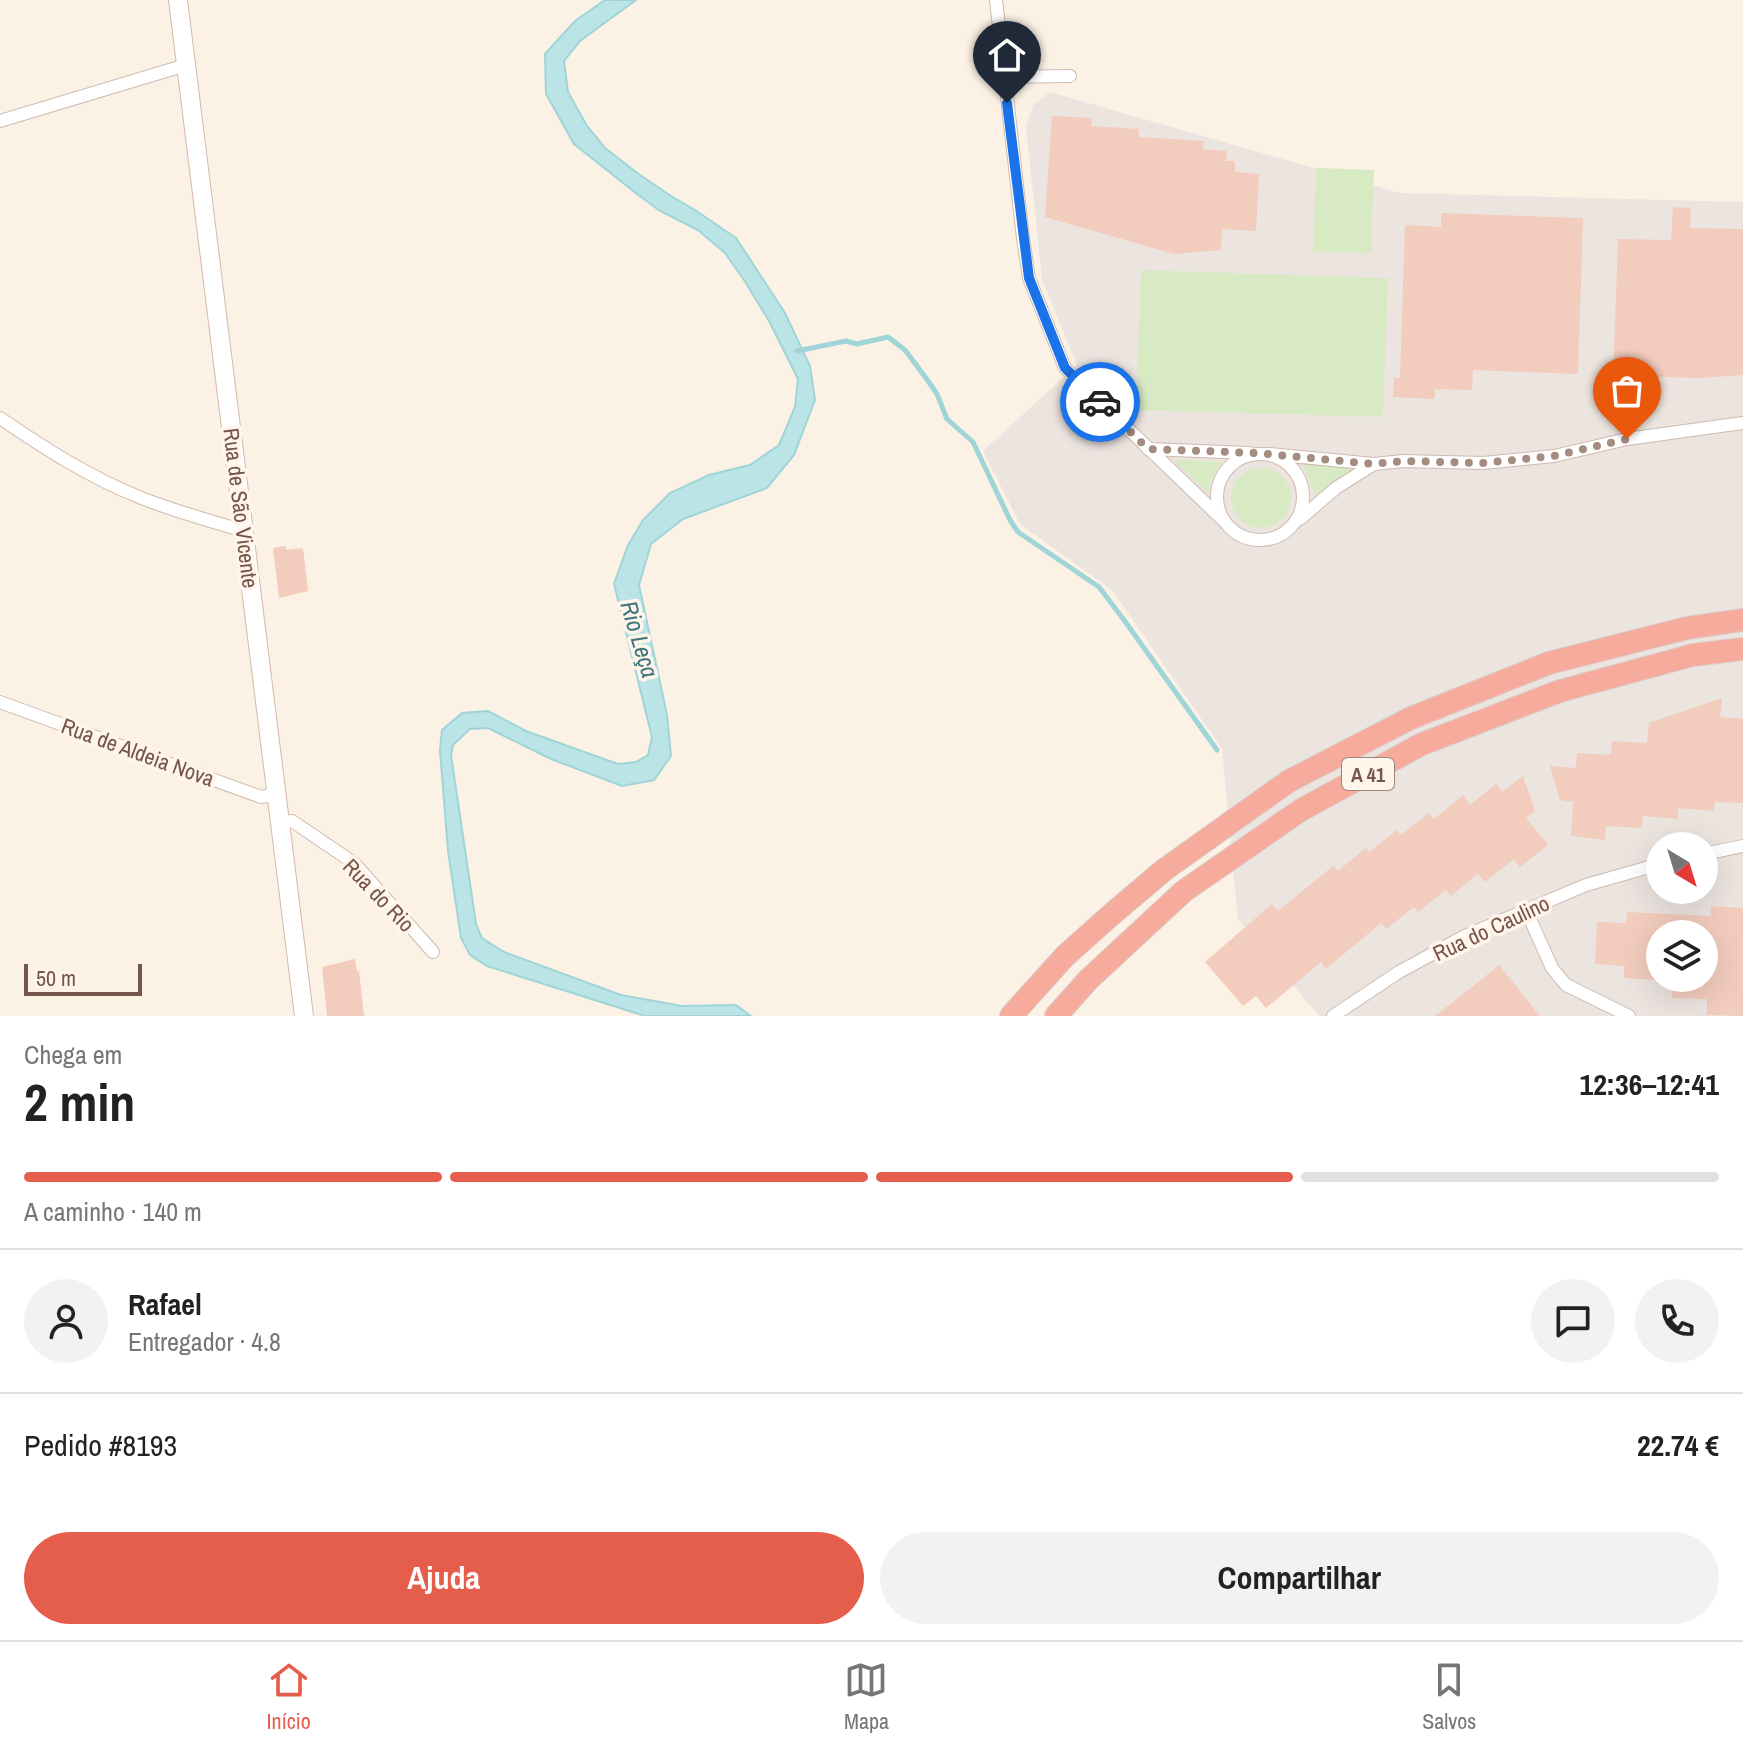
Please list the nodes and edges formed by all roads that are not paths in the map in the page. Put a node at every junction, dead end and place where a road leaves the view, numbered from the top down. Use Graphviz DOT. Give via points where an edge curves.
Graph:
graph roads {
  1 [pos="178,0"];
  2 [pos="996,0"];
  3 [pos="186,65"];
  4 [pos="1070,76"];
  5 [pos="1004,77"];
  6 [pos="0,121"];
  7 [pos="0,418"];
  8 [pos="1743,423"];
  9 [pos="1148,449"];
  10 [pos="1263,454"];
  11 [pos="1374,464"];
  12 [pos="1225,522"];
  13 [pos="244,531"];
  14 [pos="1287,531"];
  15 [pos="1743,620"];
  16 [pos="1743,649"];
  17 [pos="0,702"];
  18 [pos="277,794"];
  19 [pos="280,823"];
  20 [pos="1743,846"];
  21 [pos="1718,851"];
  22 [pos="1646,868"];
  23 [pos="1526,910"];
  24 [pos="433,952"];
  25 [pos="304,1016"];
  26 [pos="1011,1016"];
  27 [pos="1056,1016"];
  28 [pos="1333,1016"];
  29 [pos="1629,1016"];
  1 -- 3 [label="main road, Rua de São Vicente"];
  2 -- 5 [label="street"];
  3 -- 6 [label="street"];
  3 -- 13 [label="main road, Rua de São Vicente"];
  4 -- 5 [label="street"];
  5 -- 9 [label="street" via="1034,291 1065,368"];
  7 -- 13 [label="street" via="89,474 175,510"];
  8 -- 11 [label="street" via="1627,439 1554,456"];
  9 -- 10 [label="street"];
  9 -- 12 [label="street"];
  10 -- 11 [label="street"];
  10 -- 12 [label="street" via="1243,457 1223,474 1216,499"];
  10 -- 14 [label="street" via="1282,460 1300,480 1302,508"];
  11 -- 14 [label="street" via="1336,488"];
  12 -- 14 [label="street" via="1247,538 1275,538"];
  13 -- 18 [label="main road, Rua de São Vicente"];
  15 -- 26 [label="highway, A 41" via="1687,628 1549,663 1411,718 1289,781 1164,870 1065,956"];
  16 -- 27 [label="highway, A 41" via="1693,655 1560,691 1422,744 1301,810 1184,891"];
  17 -- 18 [label="street, Rua de Aldeia Nova" via="261,797"];
  18 -- 19 [label="main road, Rua de São Vicente"];
  19 -- 24 [label="street, Rua do Rio" via="292,821 354,863"];
  19 -- 25 [label="main road, Rua de São Vicente"];
  20 -- 21 [label="street"];
  22 -- 23 [label="street, Rua do Caulino"];
  23 -- 28 [label="street, Rua do Caulino" via="1399,972"];
  23 -- 29 [label="street" via="1552,968 1566,985"];
}
